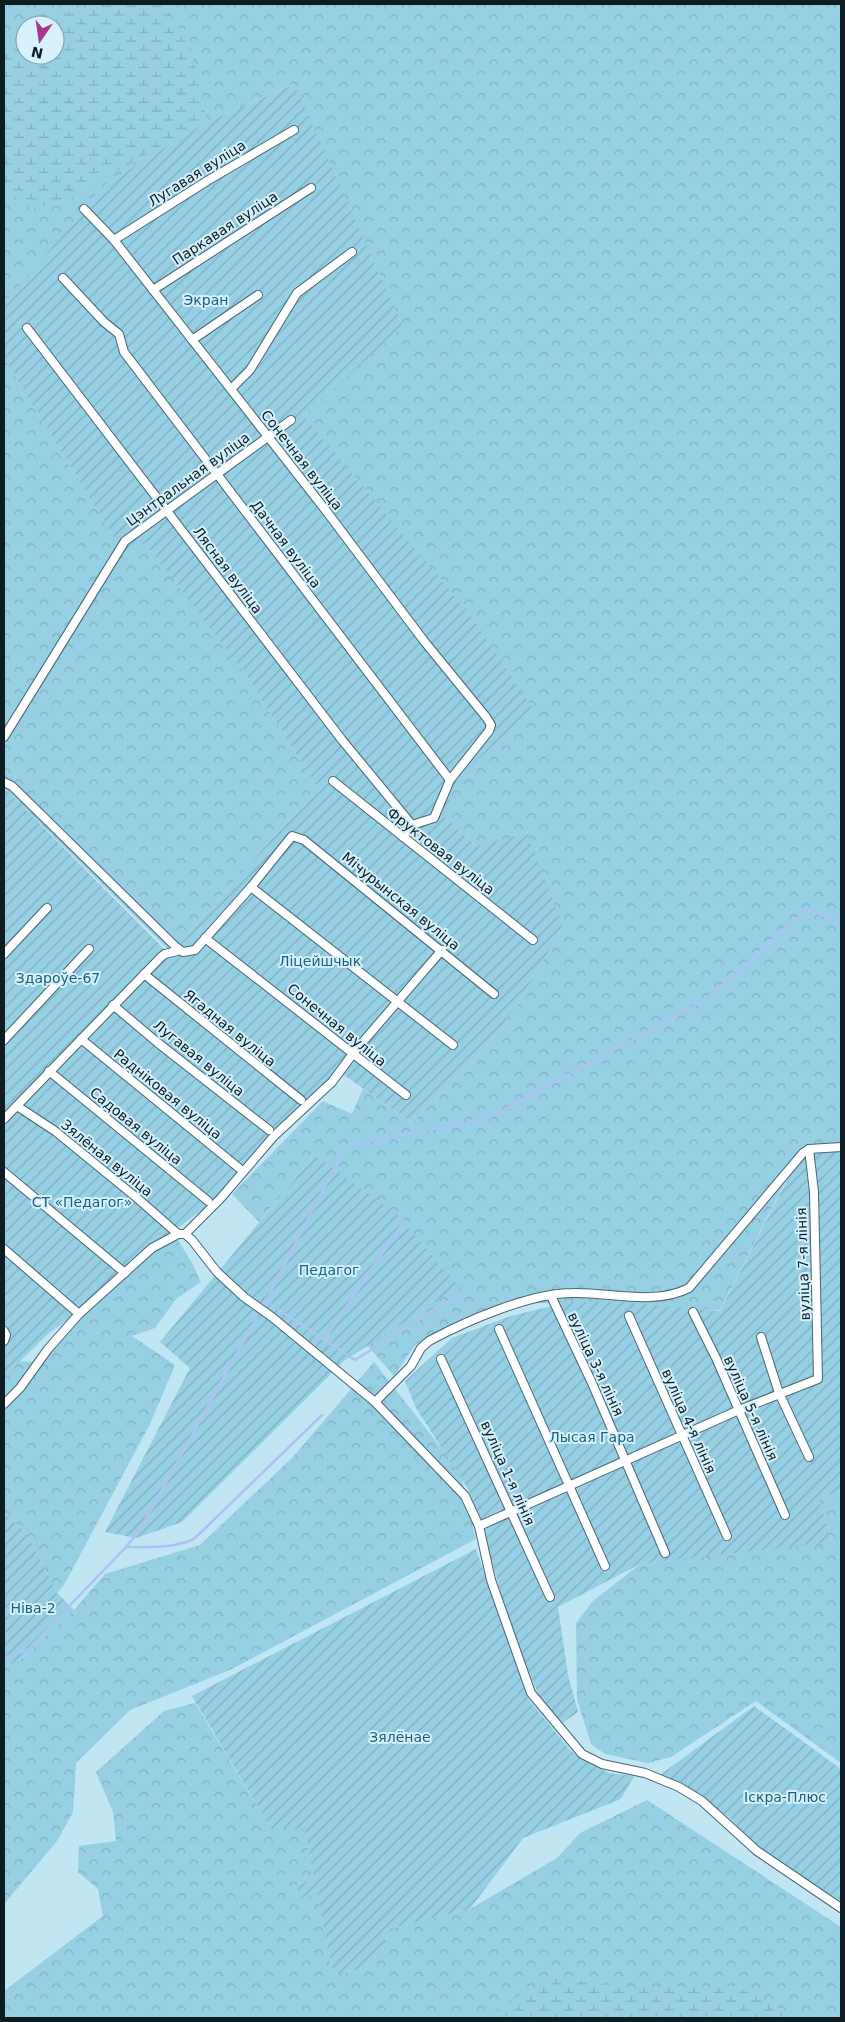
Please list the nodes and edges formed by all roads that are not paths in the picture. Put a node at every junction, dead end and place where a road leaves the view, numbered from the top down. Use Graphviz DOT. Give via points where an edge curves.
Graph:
graph roads {
  1 [pos="294,130"];
  2 [pos="311,188"];
  3 [pos="84,209"];
  4 [pos="114,240"];
  5 [pos="352,252"];
  6 [pos="63,278"];
  7 [pos="153,290"];
  8 [pos="258,295"];
  9 [pos="28,328"];
  10 [pos="192,340"];
  11 [pos="231,389"];
  12 [pos="291,420"];
  13 [pos="268,436"];
  14 [pos="217,474"];
  15 [pos="167,510"];
  16 [pos="4,737"];
  17 [pos="332,780"];
  18 [pos="450,780"];
  19 [pos="4,782"];
  20 [pos="412,825"];
  21 [pos="403,837"];
  22 [pos="251,887"];
  23 [pos="47,908"];
  24 [pos="206,938"];
  25 [pos="533,940"];
  26 [pos="176,947"];
  27 [pos="89,949"];
  28 [pos="442,950"];
  29 [pos="4,954"];
  30 [pos="144,974"];
  31 [pos="494,994"];
  32 [pos="396,1001"];
  33 [pos="113,1005"];
  34 [pos="82,1039"];
  35 [pos="4,1040"];
  36 [pos="453,1045"];
  37 [pos="352,1054"];
  38 [pos="48,1072"];
  39 [pos="406,1095"];
  40 [pos="301,1100"];
  41 [pos="17,1106"];
  42 [pos="4,1120"];
  43 [pos="269,1130"];
  44 [pos="841,1147"];
  45 [pos="809,1149"];
  46 [pos="239,1168"];
  47 [pos="4,1172"];
  48 [pos="208,1201"];
  49 [pos="181,1234"];
  50 [pos="4,1249"];
  51 [pos="125,1272"];
  52 [pos="551,1296"];
  53 [pos="692,1312"];
  54 [pos="80,1314"];
  55 [pos="628,1316"];
  56 [pos="499,1329"];
  57 [pos="761,1338"];
  58 [pos="442,1359"];
  59 [pos="779,1393"];
  60 [pos="374,1402"];
  61 [pos="4,1404"];
  62 [pos="739,1410"];
  63 [pos="682,1436"];
  64 [pos="809,1457"];
  65 [pos="626,1461"];
  66 [pos="569,1486"];
  67 [pos="512,1511"];
  68 [pos="785,1515"];
  69 [pos="479,1526"];
  70 [pos="727,1536"];
  71 [pos="665,1553"];
  72 [pos="605,1566"];
  73 [pos="550,1597"];
  74 [pos="841,1908"];
  1 -- 4 [label="street, Лугавая вуліца"];
  2 -- 7 [label="street, Паркавая вуліца"];
  3 -- 4 [label="street, Сонечная вуліца"];
  4 -- 7 [label="street, Сонечная вуліца"];
  5 -- 11 [label="street" via="297,293 250,370"];
  6 -- 14 [label="street, Дачная вуліца" via="119,334 124,352"];
  7 -- 10 [label="street, Сонечная вуліца"];
  8 -- 10 [label="street"];
  9 -- 15 [label="street, Лясная вуліца"];
  10 -- 11 [label="street, Сонечная вуліца"];
  11 -- 13 [label="street, Сонечная вуліца"];
  12 -- 13 [label="street, Цэнтральная вуліца"];
  13 -- 14 [label="street, Цэнтральная вуліца"];
  13 -- 18 [label="street, Сонечная вуліца" via="491,725"];
  14 -- 15 [label="street, Цэнтральная вуліца"];
  14 -- 18 [label="street, Дачная вуліца"];
  15 -- 16 [label="street, Цэнтральная вуліца" via="125,541"];
  15 -- 20 [label="street, Лясная вуліца" via="336,732"];
  17 -- 21 [label="street, Фруктовая вуліца"];
  18 -- 20 [label="street" via="434,818"];
  19 -- 26 [label="street" via="12,786"];
  20 -- 21 [label="street"];
  21 -- 25 [label="street, Фруктовая вуліца"];
  22 -- 24 [label="street"];
  22 -- 28 [label="street, Мічурынская вуліца" via="289,839 296,836"];
  22 -- 32 [label="street"];
  23 -- 29 [label="street"];
  24 -- 26 [label="street" via="189,952"];
  24 -- 37 [label="street, Сонечная вуліца"];
  26 -- 30 [label="street" via="177,951 165,954"];
  27 -- 35 [label="street"];
  28 -- 31 [label="street, Мічурынская вуліца"];
  28 -- 32 [label="street"];
  30 -- 33 [label="street"];
  30 -- 40 [label="street, Ягадная вуліца"];
  32 -- 36 [label="street"];
  32 -- 37 [label="street"];
  33 -- 34 [label="street"];
  33 -- 43 [label="street, Лугавая вуліца"];
  34 -- 38 [label="street"];
  34 -- 46 [label="street, Радніковая вуліца"];
  37 -- 39 [label="street, Сонечная вуліца"];
  37 -- 49 [label="street" via="332,1082 274,1136 220,1199"];
  38 -- 41 [label="street"];
  38 -- 48 [label="street, Садовая вуліца"];
  41 -- 42 [label="street"];
  41 -- 49 [label="street, Зялёная вуліца" via="55,1131"];
  44 -- 45 [label="street"];
  45 -- 52 [label="street" via="689,1288 679,1294 630,1298 572,1293"];
  45 -- 59 [label="street, вуліца 7-я лінія" via="814,1192 818,1379"];
  47 -- 51 [label="street"];
  49 -- 51 [label="street" via="152,1248"];
  49 -- 60 [label="street, Зялёная вуліца" via="192,1240 217,1272 244,1297"];
  50 -- 54 [label="street"];
  51 -- 54 [label="street"];
  52 -- 60 [label="street" via="528,1299 429,1341 411,1366"];
  52 -- 65 [label="street, вуліца 3-я лінія"];
  53 -- 62 [label="street, вуліца 5-я лінія"];
  54 -- 61 [label="street"];
  55 -- 63 [label="street, вуліца 4-я лінія"];
  56 -- 66 [label="street"];
  57 -- 59 [label="street"];
  58 -- 67 [label="street, вуліца 1-я лінія"];
  59 -- 62 [label="street"];
  59 -- 64 [label="street"];
  60 -- 69 [label="street, Зялёная вуліца" via="465,1496"];
  62 -- 63 [label="street"];
  62 -- 68 [label="street, вуліца 5-я лінія"];
  63 -- 65 [label="street"];
  63 -- 70 [label="street, вуліца 4-я лінія"];
  65 -- 66 [label="street"];
  65 -- 71 [label="street, вуліца 3-я лінія"];
  66 -- 67 [label="street"];
  66 -- 72 [label="street"];
  67 -- 69 [label="street"];
  67 -- 73 [label="street, вуліца 1-я лінія"];
  69 -- 74 [label="street, Зялёная вуліца" via="491,1580 531,1693 582,1754 602,1764 645,1774 679,1787 702,1801 757,1851"];
}
